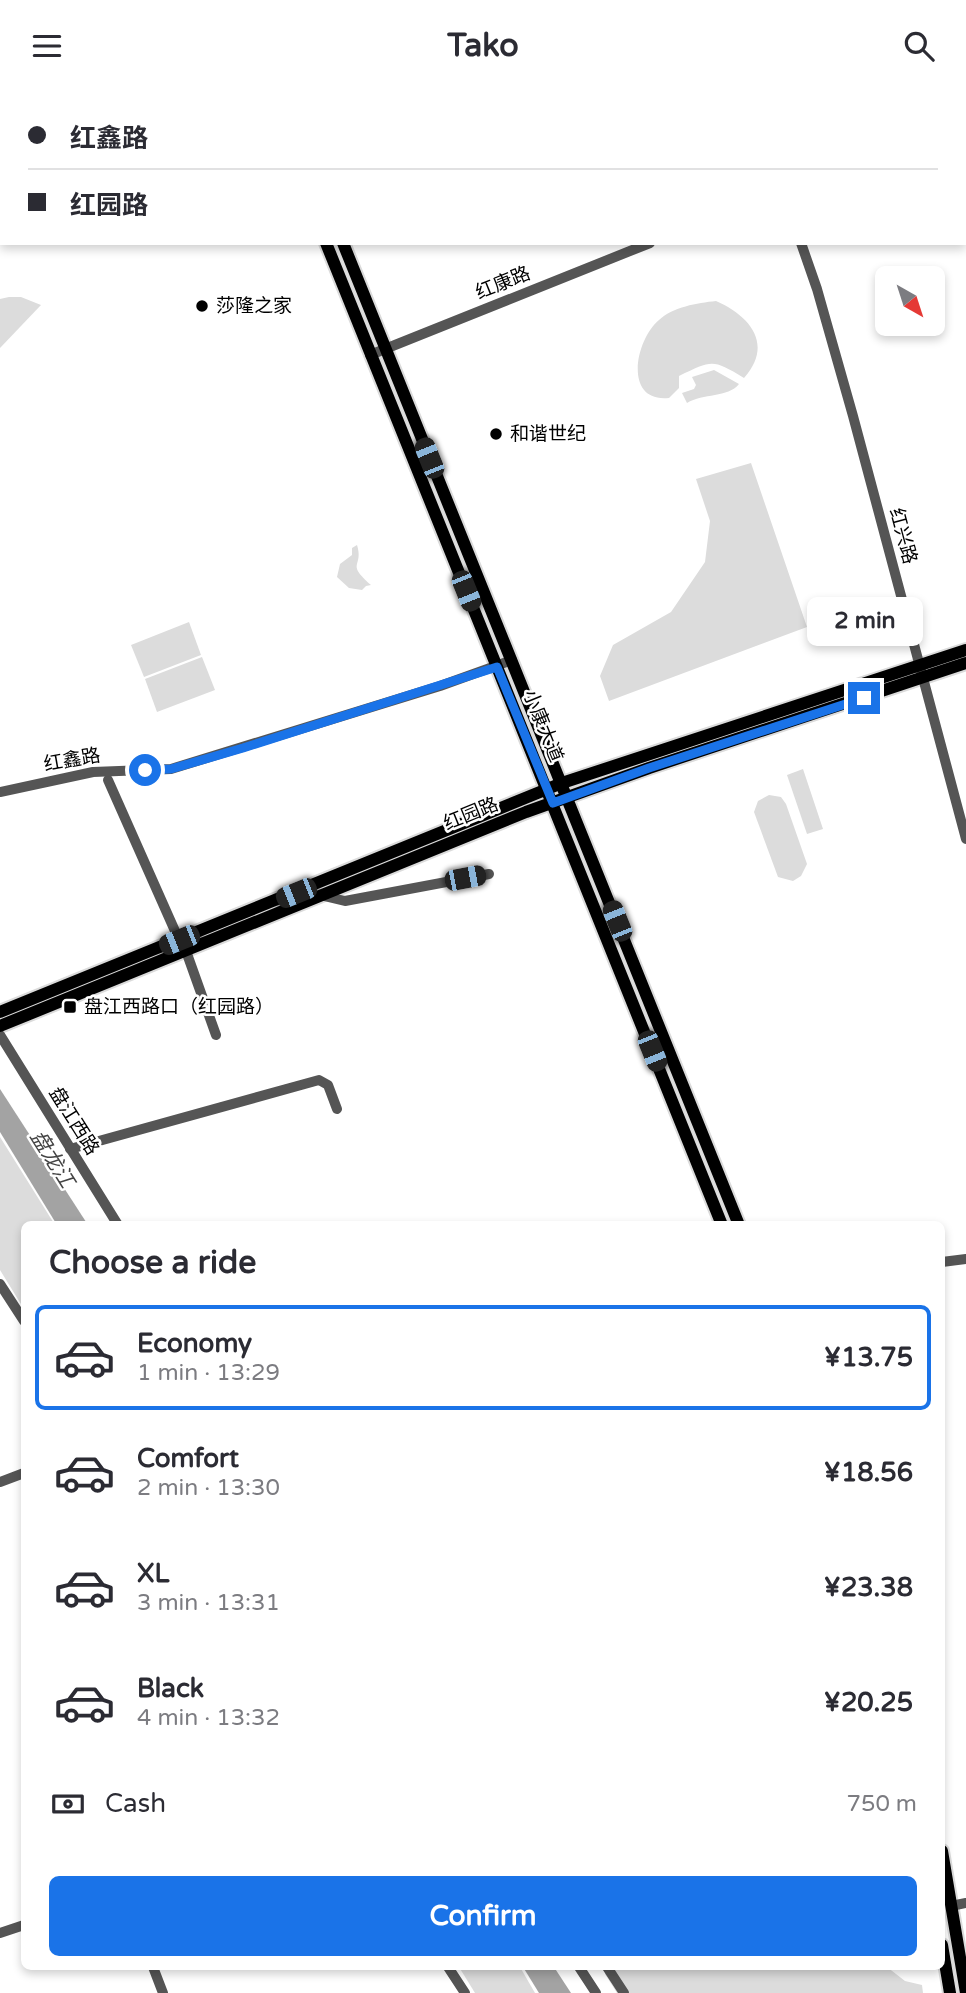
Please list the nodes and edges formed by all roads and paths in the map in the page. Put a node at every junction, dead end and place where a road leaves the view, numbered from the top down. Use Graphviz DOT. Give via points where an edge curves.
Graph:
graph roads {
  1 [pos="327,245"];
  2 [pos="344,245"];
  3 [pos="645,245"];
  4 [pos="802,245"];
  5 [pos="385,349"];
  6 [pos="370,355"];
  7 [pos="966,650"];
  8 [pos="512,660"];
  9 [pos="966,663"];
  10 [pos="497,667"];
  11 [pos="920,672"];
  12 [pos="108,780"];
  13 [pos="562,783"];
  14 [pos="547,789"];
  15 [pos="0,792"];
  16 [pos="567,796"];
  17 [pos="553,803"];
  18 [pos="966,839"];
  19 [pos="488,874"];
  20 [pos="324,896"];
  21 [pos="183,945"];
  22 [pos="0,1012"];
  23 [pos="0,1026"];
  24 [pos="0,1035"];
  25 [pos="216,1035"];
  26 [pos="337,1109"];
  27 [pos="70,1149"];
  28 [pos="115,1221"];
  29 [pos="720,1221"];
  30 [pos="737,1221"];
  31 [pos="966,1259"];
  32 [pos="945,1262"];
  33 [pos="0,1285"];
  34 [pos="21,1316"];
  35 [pos="21,1474"];
  36 [pos="0,1482"];
  37 [pos="945,1869"];
  38 [pos="966,1903"];
  39 [pos="951,1906"];
  40 [pos="21,1926"];
  41 [pos="0,1933"];
  42 [pos="945,1963"];
  43 [pos="154,1970"];
  44 [pos="451,1970"];
  45 [pos="581,1970"];
  46 [pos="609,1970"];
  47 [pos="163,1993"];
  48 [pos="465,1993"];
  49 [pos="596,1993"];
  50 [pos="624,1993"];
  51 [pos="950,1993"];
  52 [pos="966,1993"];
  1 -- 6 [label="main road, 小康大道"];
  2 -- 5 [label="main road, 小康大道"];
  3 -- 5 [label="street, 红康路"];
  4 -- 11 [label="street, 红兴路" via="853,416"];
  5 -- 6 [label="street, 红康路"];
  5 -- 8 [label="main road, 小康大道"];
  6 -- 10 [label="main road, 小康大道"];
  7 -- 11 [label="main road, 红园路"];
  8 -- 10 [label="street, 红鑫路"];
  8 -- 13 [label="main road, 小康大道"];
  9 -- 11 [label="main road, 红园路"];
  10 -- 14 [label="main road, 小康大道"];
  10 -- 15 [label="street, 红鑫路" via="171,769 93,772"];
  11 -- 13 [label="main road, 红园路"];
  11 -- 16 [label="main road, 红园路"];
  11 -- 18 [label="street, 红兴路"];
  12 -- 21 [label="street"];
  13 -- 14 [label="main road, 红园路"];
  13 -- 16 [label="main road, 小康大道"];
  14 -- 17 [label="main road, 小康大道"];
  14 -- 21 [label="main road, 红园路"];
  16 -- 17 [label="main road, 红园路"];
  16 -- 30 [label="main road, 小康大道"];
  17 -- 20 [label="main road, 红园路"];
  17 -- 29 [label="main road, 小康大道"];
  19 -- 20 [label="street" via="345,901"];
  20 -- 21 [label="main road, 红园路"];
  21 -- 22 [label="main road, 红园路"];
  21 -- 23 [label="main road, 红园路"];
  21 -- 25 [label="street"];
  24 -- 27 [label="street, 盘江西路"];
  26 -- 27 [label="street" via="328,1085 319,1080"];
  27 -- 28 [label="street, 盘江西路"];
  31 -- 32 [label="street"];
  33 -- 34 [label="street"];
  35 -- 36 [label="street"];
  37 -- 39 [label="main road"];
  38 -- 39 [label="street"];
  39 -- 52 [label="main road"];
  40 -- 41 [label="street"];
  42 -- 51 [label="main road"];
  43 -- 47 [label="street"];
  44 -- 48 [label="street"];
  45 -- 49 [label="street"];
  46 -- 50 [label="street"];
}
